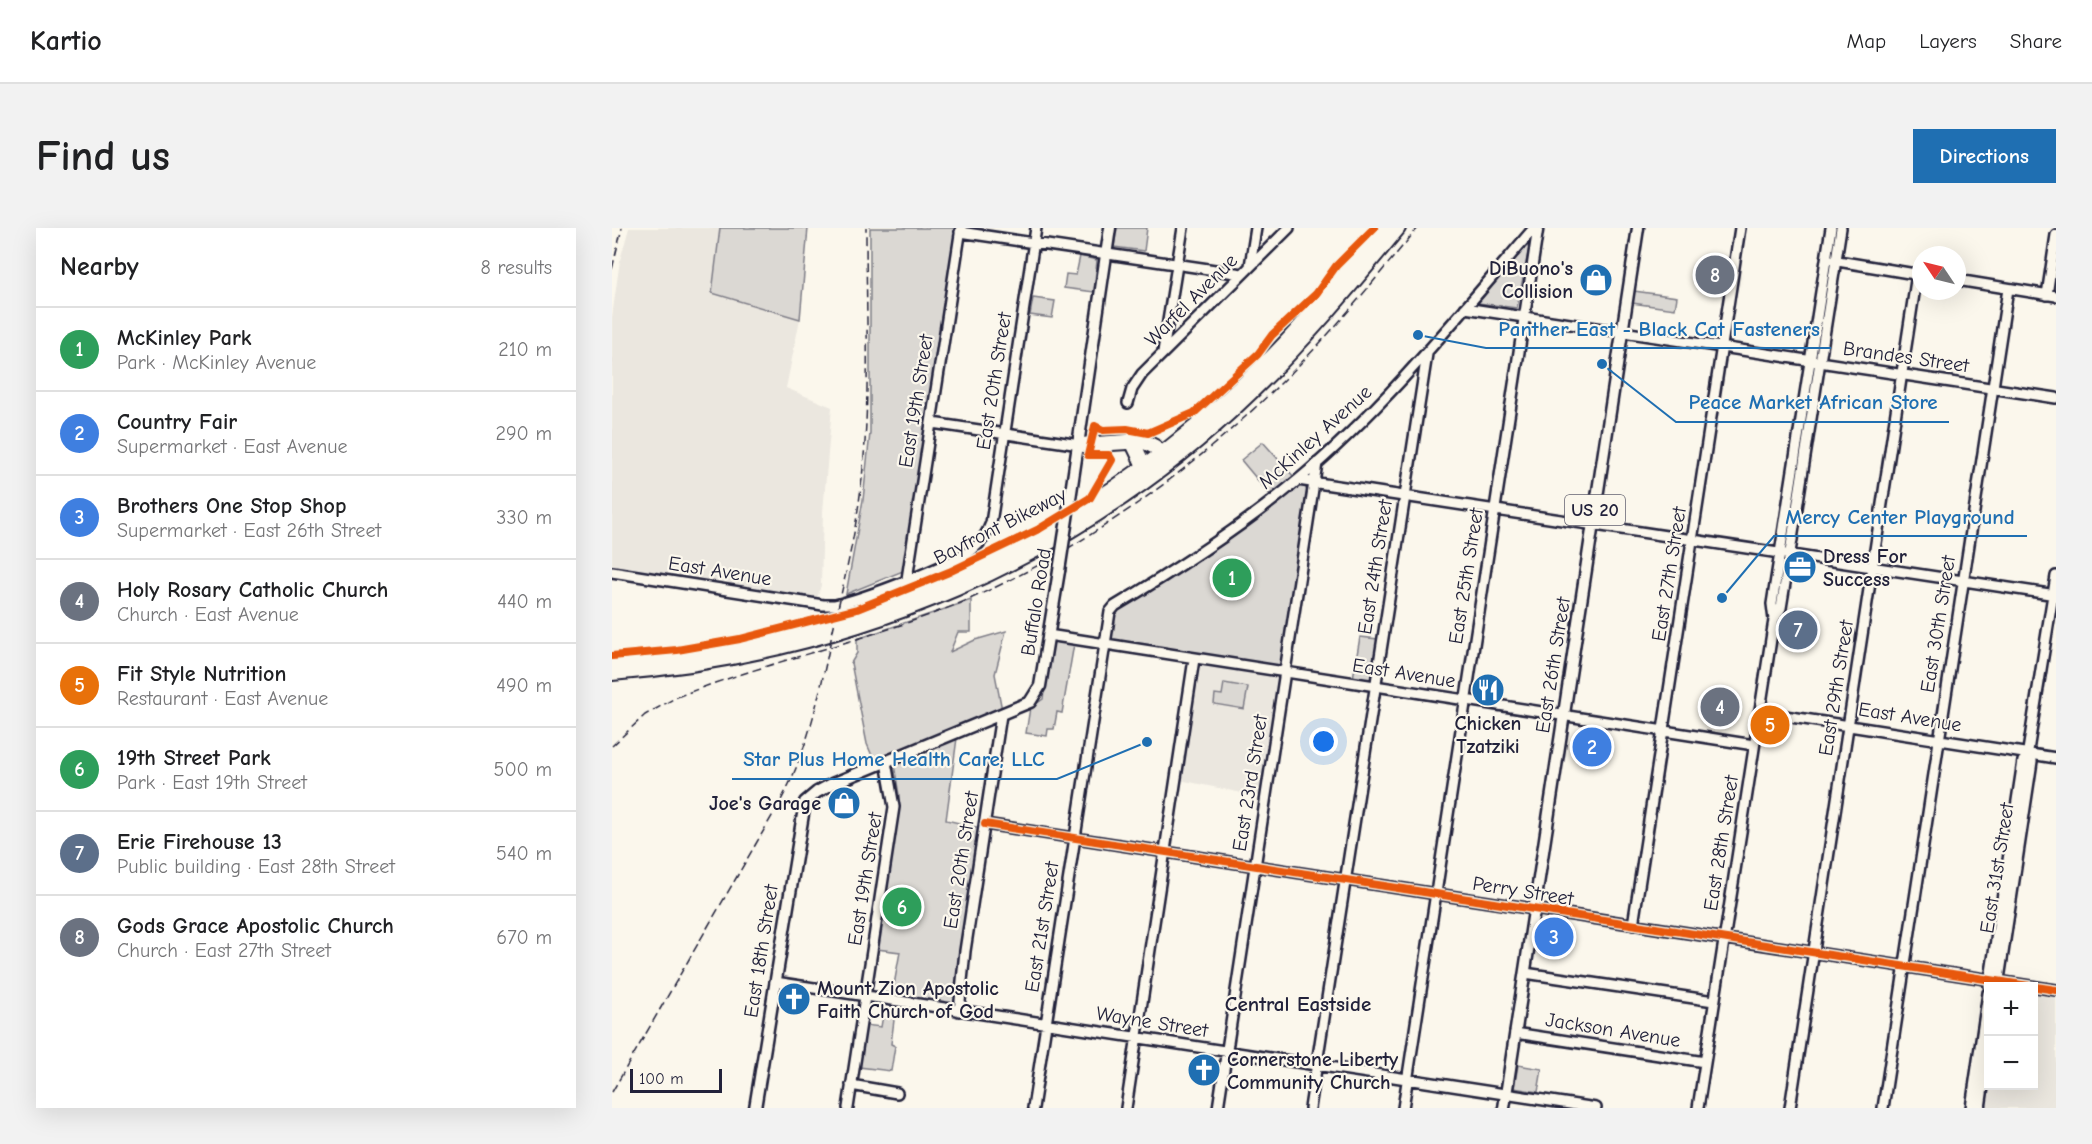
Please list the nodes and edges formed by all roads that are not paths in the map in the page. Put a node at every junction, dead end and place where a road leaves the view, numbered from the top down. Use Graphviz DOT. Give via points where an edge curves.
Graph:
graph roads {
  1 [pos="1036,228"];
  2 [pos="1110,228"];
  3 [pos="1183,228"];
  4 [pos="1256,228"];
  5 [pos="1289,228"];
  6 [pos="1383,228"];
  7 [pos="1398,228"];
  8 [pos="1536,228"];
  9 [pos="1638,228"];
  10 [pos="1740,228"];
  11 [pos="1831,228"];
  12 [pos="1841,228"];
  13 [pos="960,230"];
  14 [pos="2056,235"];
  15 [pos="1033,243"];
  16 [pos="1106,254"];
  17 [pos="1825,259"];
  18 [pos="1836,261"];
  19 [pos="1177,264"];
  20 [pos="1250,266"];
  21 [pos="1912,273"];
  22 [pos="1242,274"];
  23 [pos="1966,282"];
  24 [pos="2008,289"];
  25 [pos="2051,295"];
  26 [pos="1915,300"];
  27 [pos="1465,308"];
  28 [pos="1524,317"];
  29 [pos="1622,333"];
  30 [pos="1722,348"];
  31 [pos="1163,352"];
  32 [pos="1427,352"];
  33 [pos="1815,362"];
  34 [pos="1902,375"];
  35 [pos="1993,388"];
  36 [pos="2056,398"];
  37 [pos="1128,404"];
  38 [pos="932,423"];
  39 [pos="1005,435"];
  40 [pos="1132,441"];
  41 [pos="1080,446"];
  42 [pos="1166,459"];
  43 [pos="1317,463"];
  44 [pos="1144,468"];
  45 [pos="1298,480"];
  46 [pos="1313,482"];
  47 [pos="1404,495"];
  48 [pos="1494,509"];
  49 [pos="1593,524"];
  50 [pos="984,538"];
  51 [pos="1693,539"];
  52 [pos="1785,553"];
  53 [pos="1872,566"];
  54 [pos="612,572"];
  55 [pos="2056,576"];
  56 [pos="907,579"];
  57 [pos="1964,580"];
  58 [pos="2055,595"];
  59 [pos="1048,635"];
  60 [pos="1104,644"];
  61 [pos="1194,658"];
  62 [pos="612,662"];
  63 [pos="647,665"];
  64 [pos="612,673"];
  65 [pos="1286,673"];
  66 [pos="1375,686"];
  67 [pos="1465,700"];
  68 [pos="1759,712"];
  69 [pos="1001,715"];
  70 [pos="1564,716"];
  71 [pos="1848,726"];
  72 [pos="1663,731"];
  73 [pos="1939,741"];
  74 [pos="1754,745"];
  75 [pos="2028,755"];
  76 [pos="2056,758"];
  77 [pos="886,762"];
  78 [pos="806,799"];
  79 [pos="985,824"];
  80 [pos="1074,838"];
  81 [pos="1166,853"];
  82 [pos="1256,867"];
  83 [pos="1345,880"];
  84 [pos="1436,895"];
  85 [pos="1534,910"];
  86 [pos="1634,925"];
  87 [pos="1724,939"];
  88 [pos="1814,953"];
  89 [pos="1904,967"];
  90 [pos="1525,973"];
  91 [pos="774,982"];
  92 [pos="1988,982"];
  93 [pos="1994,982"];
  94 [pos="2038,988"];
  95 [pos="2056,990"];
  96 [pos="865,996"];
  97 [pos="1714,1001"];
  98 [pos="959,1011"];
  99 [pos="1046,1024"];
  100 [pos="1984,1025"];
  101 [pos="1515,1033"];
  102 [pos="1136,1038"];
  103 [pos="1226,1052"];
  104 [pos="1705,1062"];
  105 [pos="1317,1065"];
  106 [pos="1407,1079"];
  107 [pos="1984,1083"];
  108 [pos="851,1085"];
  109 [pos="897,1093"];
  110 [pos="1506,1094"];
  111 [pos="755,1108"];
  112 [pos="848,1108"];
  113 [pos="1033,1108"];
  114 [pos="1126,1108"];
  115 [pos="1218,1108"];
  116 [pos="1310,1108"];
  117 [pos="1403,1108"];
  118 [pos="1504,1108"];
  119 [pos="1596,1108"];
  120 [pos="1698,1108"];
  121 [pos="1790,1108"];
  122 [pos="1883,1108"];
  123 [pos="1971,1108"];
  124 [pos="1980,1108"];
  1 -- 15 [label="street, East 20th Street"];
  2 -- 16 [label="main road, Buffalo Road"];
  3 -- 19 [label="street"];
  4 -- 20 [label="street"];
  5 -- 20 [label="street, Warfel Avenue"];
  6 -- 42 [label="highway" via="1322,303"];
  7 -- 42 [label="highway" via="1299,345 1227,415"];
  8 -- 27 [label="street, McKinley Avenue"];
  8 -- 28 [label="street, East 25th Street"];
  9 -- 29 [label="main road, East 26th Street / US 20"];
  10 -- 30 [label="street, East 27th Street"];
  11 -- 17 [label="street, East 28th Street"];
  12 -- 18 [label="street, East 28th Street"];
  13 -- 15 [label="street"];
  13 -- 38 [label="street, East 19th Street"];
  14 -- 25 [label="street"];
  15 -- 16 [label="street"];
  15 -- 39 [label="street, East 20th Street"];
  16 -- 19 [label="street"];
  16 -- 41 [label="main road, Buffalo Road"];
  17 -- 18 [label="street"];
  17 -- 33 [label="street, East 28th Street"];
  18 -- 21 [label="street"];
  18 -- 33 [label="street, East 28th Street"];
  19 -- 22 [label="street"];
  19 -- 31 [label="street"];
  20 -- 22 [label="street, Warfel Avenue"];
  22 -- 31 [label="street, Warfel Avenue"];
  23 -- 24 [label="street"];
  24 -- 25 [label="street"];
  24 -- 35 [label="street, East 30th Street"];
  26 -- 34 [label="street, East 29th Street"];
  27 -- 28 [label="street, Brandes Street"];
  27 -- 32 [label="street, McKinley Avenue"];
  28 -- 29 [label="street, Brandes Street"];
  28 -- 48 [label="street, East 25th Street"];
  29 -- 30 [label="street, Brandes Street"];
  29 -- 49 [label="main road, East 26th Street / US 20"];
  30 -- 33 [label="street, Brandes Street"];
  30 -- 51 [label="street, East 27th Street"];
  31 -- 37 [label="street, Warfel Avenue" via="1135,382"];
  32 -- 43 [label="street, McKinley Avenue"];
  32 -- 47 [label="street, East 24th Street"];
  33 -- 34 [label="street, Brandes Street"];
  33 -- 52 [label="street, East 28th Street"];
  34 -- 35 [label="street, Brandes Street"];
  34 -- 53 [label="street, East 29th Street"];
  35 -- 36 [label="street, Brandes Street"];
  35 -- 57 [label="street, East 30th Street"];
  38 -- 39 [label="street"];
  38 -- 56 [label="street, East 19th Street"];
  39 -- 41 [label="street"];
  39 -- 50 [label="street, East 20th Street" via="991,523"];
  40 -- 41 [label="highway"];
  40 -- 42 [label="highway" via="1149,442"];
  40 -- 44 [label="highway"];
  41 -- 59 [label="main road, Buffalo Road, bridge"];
  42 -- 44 [label="highway"];
  42 -- 63 [label="highway" via="1113,503 1057,538 927,602 790,646 702,664"];
  43 -- 45 [label="street, McKinley Avenue"];
  43 -- 46 [label="street, East 23rd Street"];
  44 -- 63 [label="highway" via="1017,548 895,602 778,638"];
  45 -- 46 [label="street"];
  45 -- 60 [label="street, McKinley Avenue" via="1219,540 1115,606"];
  46 -- 47 [label="street"];
  46 -- 65 [label="street, East 23rd Street"];
  47 -- 48 [label="street"];
  47 -- 66 [label="street, East 24th Street"];
  48 -- 49 [label="street"];
  48 -- 67 [label="street, East 25th Street"];
  49 -- 51 [label="street"];
  49 -- 70 [label="main road, East 26th Street / US 20"];
  50 -- 56 [label="street, East Avenue" via="967,553"];
  51 -- 52 [label="street"];
  51 -- 72 [label="street, East 27th Street"];
  52 -- 53 [label="street"];
  52 -- 68 [label="street, East 28th Street" via="1781,608 1774,620"];
  53 -- 57 [label="street"];
  53 -- 71 [label="street, East 29th Street"];
  54 -- 56 [label="street, East Avenue" via="823,605 848,602"];
  55 -- 58 [label="street, East 31st Street"];
  57 -- 58 [label="street"];
  57 -- 73 [label="street, East 30th Street"];
  58 -- 75 [label="street, East 31st Street"];
  59 -- 60 [label="street, East Avenue"];
  59 -- 69 [label="main road, Buffalo Road" via="1038,692 1030,702"];
  60 -- 61 [label="street, East Avenue"];
  60 -- 80 [label="street, East 21st Street"];
  61 -- 65 [label="street, East Avenue"];
  61 -- 81 [label="street"];
  62 -- 63 [label="highway"];
  63 -- 64 [label="highway"];
  65 -- 66 [label="street, East Avenue"];
  65 -- 82 [label="street, East 23rd Street"];
  66 -- 67 [label="street, East Avenue"];
  66 -- 83 [label="street, East 24th Street"];
  67 -- 70 [label="street, East Avenue"];
  67 -- 84 [label="street, East 25th Street"];
  68 -- 71 [label="street, East Avenue"];
  68 -- 74 [label="street, East 28th Street"];
  69 -- 77 [label="main road, Buffalo Road"];
  69 -- 79 [label="street, East 20th Street"];
  70 -- 72 [label="street, East Avenue"];
  70 -- 85 [label="main road, East 26th Street / US 20"];
  71 -- 73 [label="street, East Avenue"];
  71 -- 88 [label="street, East 29th Street"];
  72 -- 74 [label="street, East Avenue"];
  72 -- 86 [label="street, East 27th Street"];
  73 -- 75 [label="street, East Avenue"];
  73 -- 89 [label="street, East 30th Street"];
  74 -- 87 [label="street, East 28th Street"];
  75 -- 76 [label="street, East Avenue"];
  75 -- 93 [label="street, East 31st Street" via="2031,768"];
  77 -- 78 [label="main road, Buffalo Road"];
  77 -- 96 [label="street, East 19th Street" via="894,807"];
  78 -- 91 [label="main road, East 18th Street"];
  79 -- 80 [label="street, Perry Street"];
  79 -- 98 [label="street, East 20th Street"];
  80 -- 81 [label="street, Perry Street"];
  80 -- 99 [label="street, East 21st Street"];
  81 -- 82 [label="street, Perry Street"];
  81 -- 102 [label="street"];
  82 -- 83 [label="street, Perry Street"];
  82 -- 103 [label="street, East 23rd Street"];
  83 -- 84 [label="street, Perry Street"];
  83 -- 105 [label="street, East 24th Street"];
  84 -- 85 [label="street, Perry Street"];
  84 -- 106 [label="street, East 25th Street"];
  85 -- 86 [label="street, Perry Street"];
  85 -- 90 [label="main road, East 26th Street / US 20"];
  86 -- 87 [label="street, Perry Street"];
  87 -- 88 [label="street, Perry Street"];
  87 -- 97 [label="street, East 28th Street"];
  88 -- 89 [label="street, Perry Street"];
  88 -- 121 [label="street, East 29th Street"];
  89 -- 92 [label="street, Perry Street"];
  89 -- 122 [label="street, East 30th Street"];
  90 -- 97 [label="street"];
  90 -- 101 [label="main road, East 26th Street / US 20"];
  91 -- 96 [label="street, Wayne Street"];
  91 -- 111 [label="main road, East 18th Street"];
  94 -- 95 [label="street, Perry Street"];
  96 -- 98 [label="street, Wayne Street"];
  96 -- 108 [label="street, East 19th Street"];
  97 -- 104 [label="street, East 28th Street"];
  98 -- 99 [label="street, Wayne Street"];
  99 -- 102 [label="street, Wayne Street"];
  99 -- 113 [label="street, East 21st Street"];
  100 -- 123 [label="street"];
  101 -- 104 [label="street, Jackson Avenue"];
  101 -- 110 [label="main road, East 26th Street / US 20"];
  102 -- 103 [label="street, Wayne Street"];
  102 -- 114 [label="street"];
  103 -- 105 [label="street, Wayne Street"];
  103 -- 115 [label="street, East 23rd Street"];
  104 -- 120 [label="street, East 28th Street"];
  105 -- 106 [label="street, Wayne Street"];
  105 -- 116 [label="street, East 24th Street"];
  106 -- 110 [label="street, Wayne Street"];
  106 -- 117 [label="street, East 25th Street"];
  107 -- 124 [label="street"];
  108 -- 109 [label="street"];
  108 -- 112 [label="street, East 19th Street"];
  110 -- 118 [label="main road, East 26th Street / US 20"];
  110 -- 119 [label="street, Wayne Street"];
}
